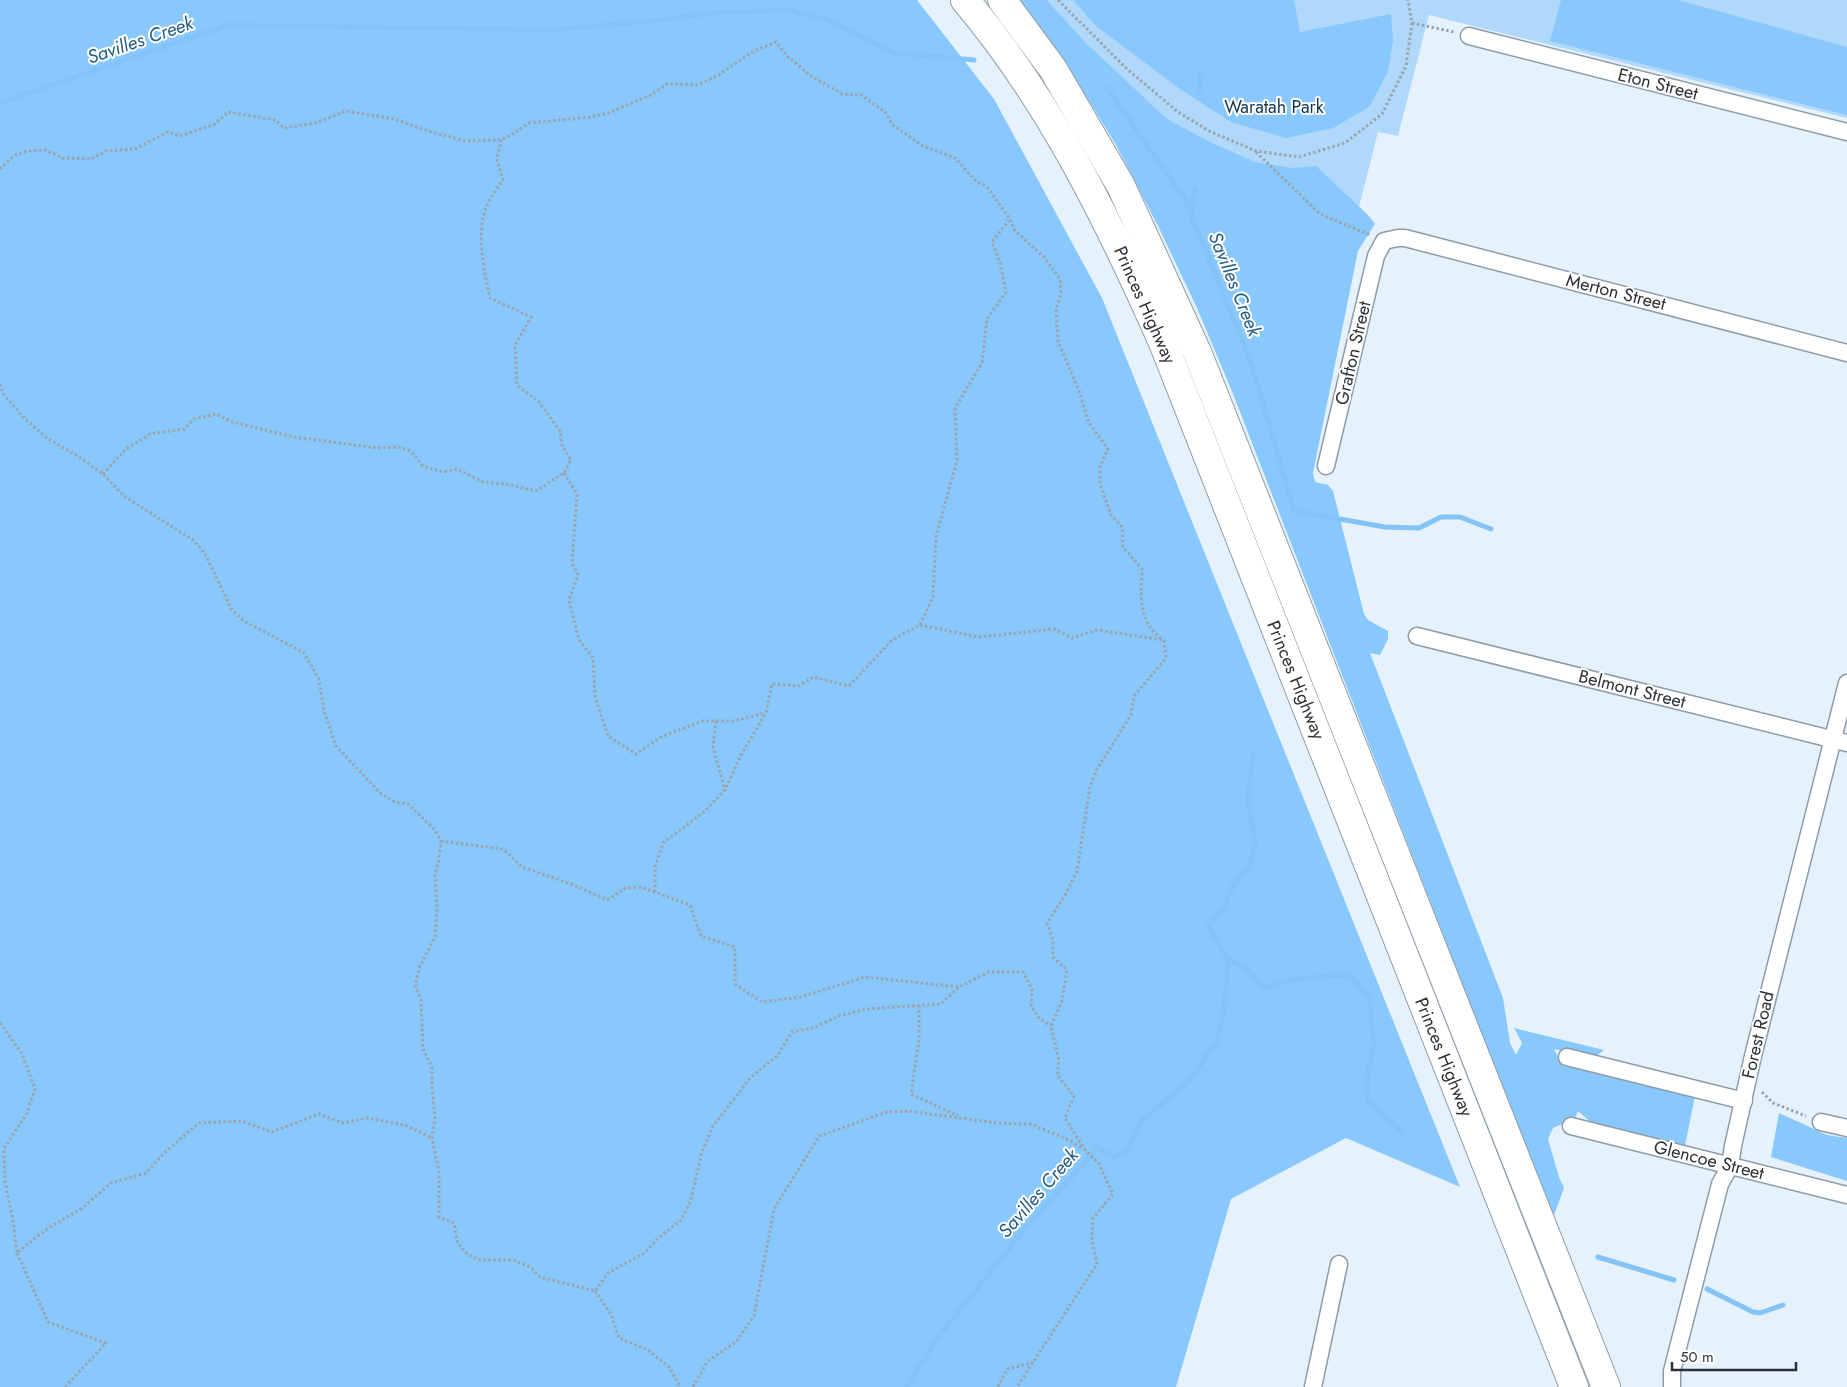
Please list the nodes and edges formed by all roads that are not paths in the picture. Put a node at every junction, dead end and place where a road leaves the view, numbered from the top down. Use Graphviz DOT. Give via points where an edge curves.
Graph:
graph roads {
  1 [pos="965,0"];
  2 [pos="1002,0"];
  3 [pos="1469,36"];
  4 [pos="1847,132"];
  5 [pos="1384,241"];
  6 [pos="1847,353"];
  7 [pos="1326,466"];
  8 [pos="1417,636"];
  9 [pos="1847,683"];
  10 [pos="1840,741"];
  11 [pos="1567,1057"];
  12 [pos="1744,1101"];
  13 [pos="1821,1122"];
  14 [pos="1571,1126"];
  15 [pos="1847,1128"];
  16 [pos="1730,1166"];
  17 [pos="1847,1195"];
  18 [pos="1339,1264"];
  19 [pos="1313,1387"];
  20 [pos="1574,1387"];
  21 [pos="1606,1387"];
  22 [pos="1672,1387"];
  1 -- 20 [label="highway, Princes Highway" via="1034,95 1070,154 1126,259 1164,345"];
  2 -- 21 [label="highway, Princes Highway" via="1053,69 1121,186 1198,352"];
  3 -- 4 [label="street, Eton Street"];
  5 -- 6 [label="street, Merton Street" via="1405,238"];
  5 -- 7 [label="street, Grafton Street" via="1376,256"];
  8 -- 10 [label="street, Belmont Street"];
  9 -- 10 [label="street, Forest Road"];
  10 -- 12 [label="street, Forest Road" via="1772,974"];
  11 -- 12 [label="street"];
  12 -- 16 [label="street, Forest Road"];
  13 -- 15 [label="street"];
  14 -- 16 [label="street, Glencoe Street"];
  16 -- 17 [label="street, Glencoe Street"];
  16 -- 22 [label="street, Forest Road" via="1720,1184 1672,1371"];
  18 -- 19 [label="street"];
}
